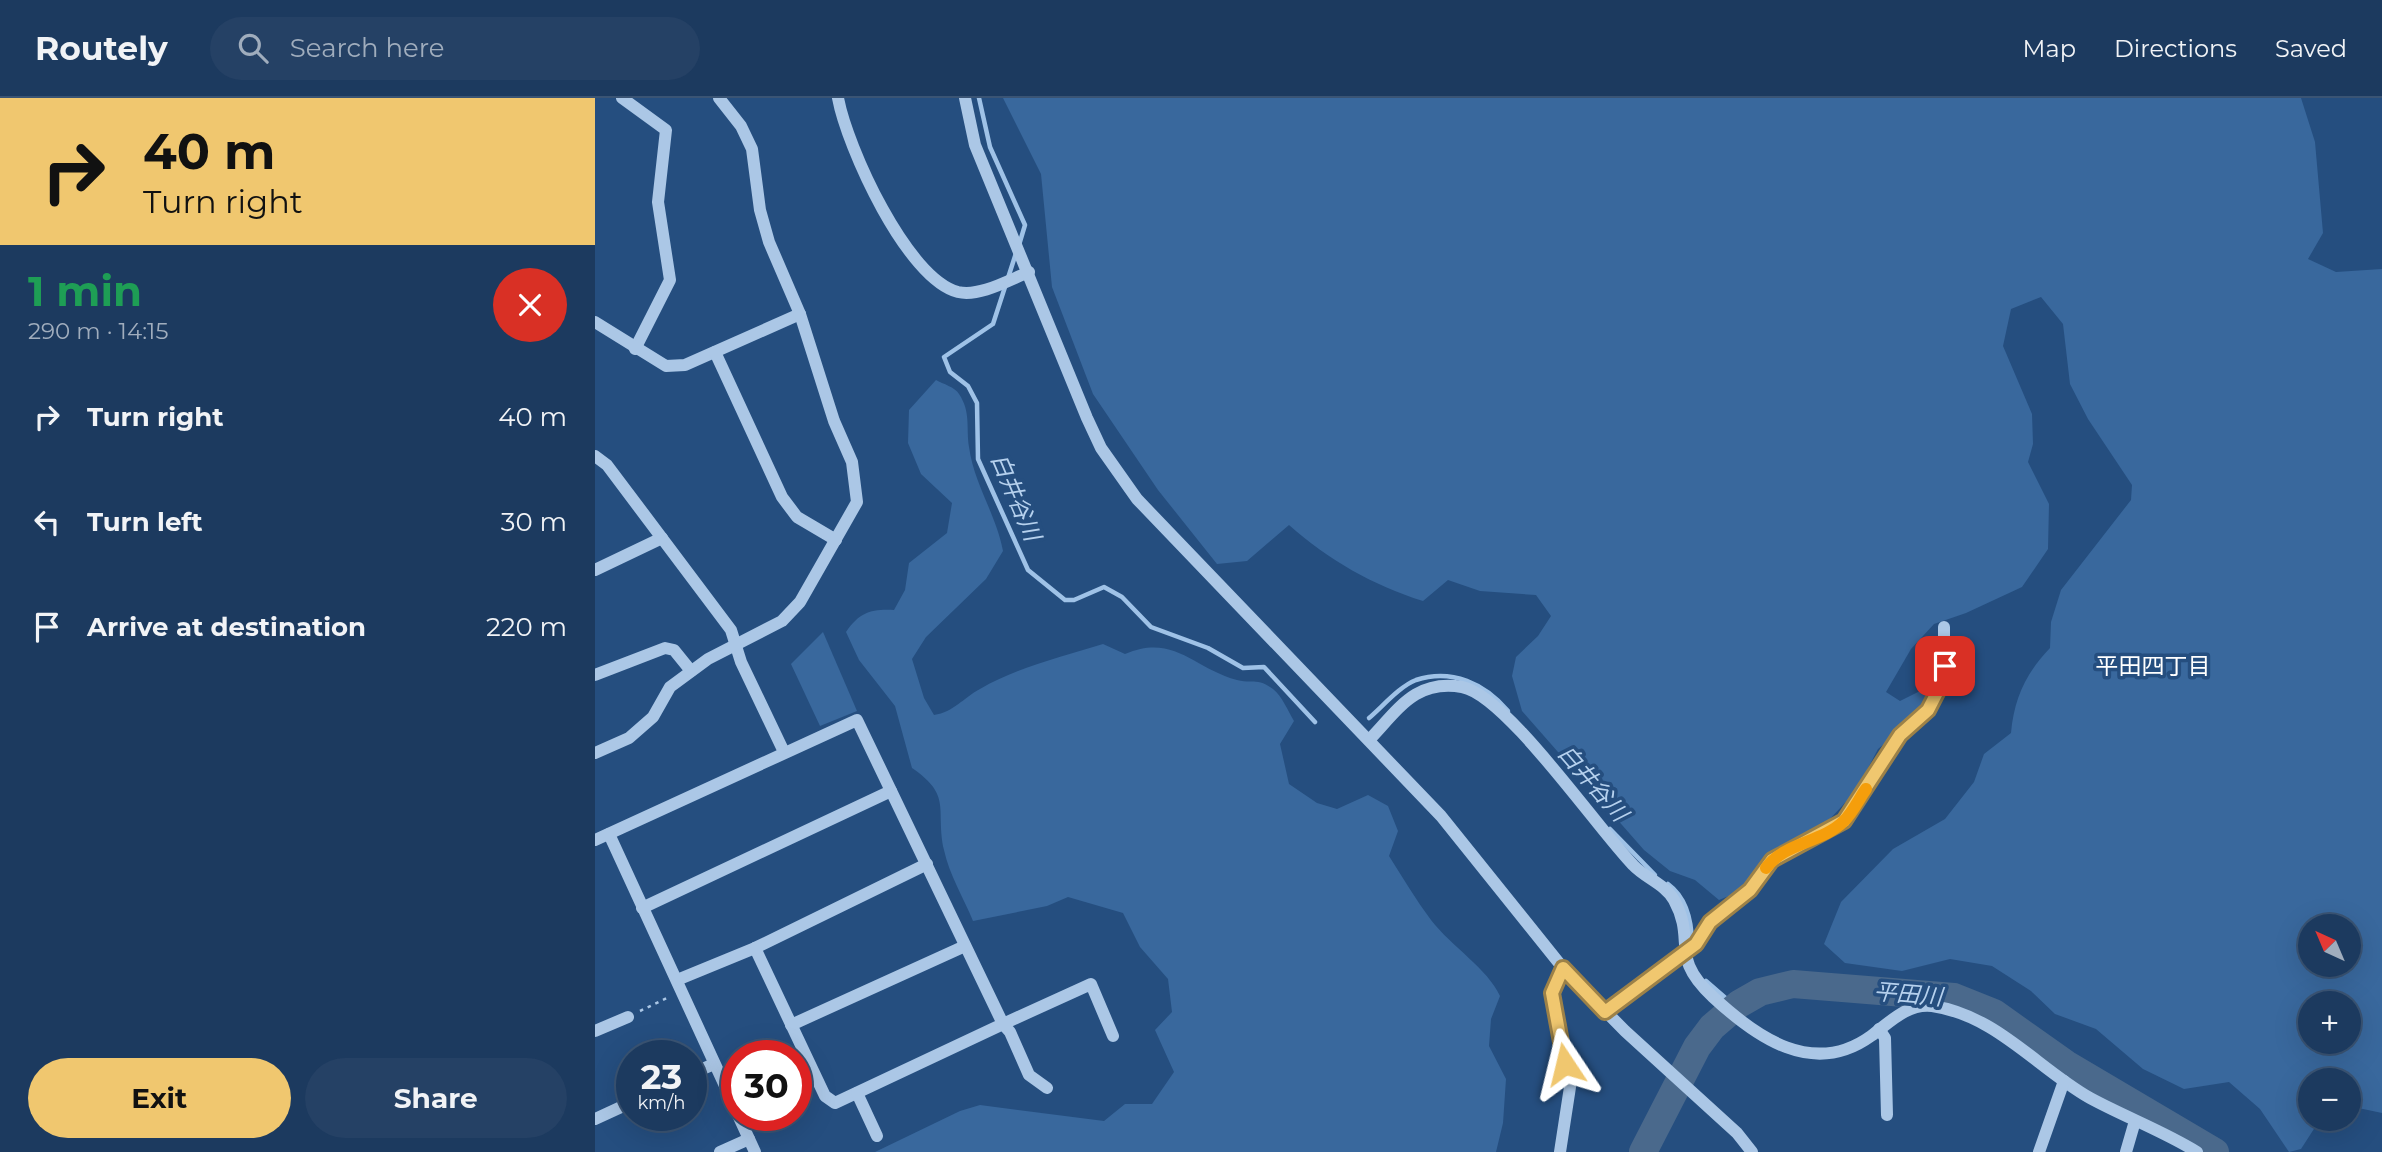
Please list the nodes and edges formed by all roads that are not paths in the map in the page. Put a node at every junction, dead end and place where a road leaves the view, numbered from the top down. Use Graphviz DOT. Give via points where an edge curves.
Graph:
graph roads {
  1 [pos="622,98"];
  2 [pos="719,98"];
  3 [pos="838,98"];
  4 [pos="965,98"];
  5 [pos="1029,272"];
  6 [pos="800,314"];
  7 [pos="595,322"];
  8 [pos="635,349"];
  9 [pos="715,352"];
  10 [pos="595,456"];
  11 [pos="662,538"];
  12 [pos="836,540"];
  13 [pos="595,570"];
  14 [pos="1944,627"];
  15 [pos="736,643"];
  16 [pos="691,671"];
  17 [pos="595,675"];
  18 [pos="1369,740"];
  19 [pos="595,752"];
  20 [pos="784,752"];
  21 [pos="891,791"];
  22 [pos="609,834"];
  23 [pos="595,840"];
  24 [pos="927,864"];
  25 [pos="642,908"];
  26 [pos="965,946"];
  27 [pos="755,947"];
  28 [pos="1683,955"];
  29 [pos="1563,968"];
  30 [pos="679,986"];
  31 [pos="1605,1012"];
  32 [pos="628,1017"];
  33 [pos="1003,1024"];
  34 [pos="791,1025"];
  35 [pos="1879,1029"];
  36 [pos="595,1031"];
  37 [pos="1113,1035"];
  38 [pos="715,1064"];
  39 [pos="707,1067"];
  40 [pos="721,1078"];
  41 [pos="2064,1081"];
  42 [pos="1047,1088"];
  43 [pos="857,1093"];
  44 [pos="616,1109"];
  45 [pos="1888,1115"];
  46 [pos="595,1119"];
  47 [pos="2135,1121"];
  48 [pos="745,1131"];
  49 [pos="877,1136"];
  50 [pos="749,1139"];
  51 [pos="720,1152"];
  52 [pos="755,1152"];
  53 [pos="1560,1152"];
  54 [pos="1752,1152"];
  55 [pos="2039,1152"];
  56 [pos="2126,1152"];
  57 [pos="2197,1152"];
  1 -- 8 [label="street" via="666,130 658,202 670,280"];
  2 -- 6 [label="street" via="753,149 769,242"];
  3 -- 5 [label="street" via="860,168 927,274 960,293 984,290"];
  4 -- 5 [label="street" via="975,145"];
  5 -- 18 [label="street" via="1087,418 1120,477"];
  6 -- 9 [label="street"];
  6 -- 12 [label="street" via="857,480 857,502"];
  7 -- 8 [label="street"];
  8 -- 9 [label="street" via="666,366 685,365"];
  9 -- 12 [label="street" via="782,497 797,517"];
  10 -- 11 [label="street" via="607,465"];
  11 -- 13 [label="street"];
  11 -- 15 [label="street" via="731,629"];
  12 -- 15 [label="street" via="800,602 782,621"];
  14 -- 28 [label="street" via="1944,679 1928,710 1900,735 1844,821 1772,860 1750,890 1710,922 1701,939"];
  15 -- 16 [label="street"];
  15 -- 20 [label="street"];
  16 -- 17 [label="street" via="674,650 665,648"];
  16 -- 19 [label="street" via="670,687 653,717 629,738"];
  18 -- 28 [label="street" via="1425,688 1463,687 1481,694 1631,863 1668,892 1682,922"];
  18 -- 29 [label="street" via="1441,816"];
  20 -- 21 [label="street" via="857,720"];
  20 -- 22 [label="street"];
  21 -- 24 [label="street"];
  21 -- 25 [label="street"];
  22 -- 23 [label="street"];
  22 -- 25 [label="street"];
  24 -- 26 [label="street"];
  24 -- 27 [label="street"];
  25 -- 30 [label="street"];
  26 -- 33 [label="street"];
  26 -- 34 [label="street"];
  27 -- 30 [label="street"];
  27 -- 34 [label="street"];
  28 -- 31 [label="street"];
  28 -- 35 [label="street" via="1693,977 1719,1002 1790,1052 1808,1054 1855,1045"];
  29 -- 31 [label="street"];
  29 -- 53 [label="street" via="1552,993 1570,1087"];
  30 -- 38 [label="street"];
  31 -- 54 [label="street"];
  32 -- 36 [label="street"];
  33 -- 37 [label="street" via="1091,984"];
  33 -- 42 [label="street" via="1029,1075"];
  33 -- 43 [label="street"];
  34 -- 43 [label="street" via="825,1096 835,1103"];
  35 -- 41 [label="street" via="1914,1007 1956,1012 2016,1042"];
  35 -- 45 [label="street" via="1885,1038"];
  38 -- 39 [label="street"];
  38 -- 40 [label="street"];
  41 -- 47 [label="street"];
  41 -- 55 [label="street"];
  43 -- 49 [label="street"];
  44 -- 46 [label="street"];
  47 -- 56 [label="street"];
  47 -- 57 [label="street"];
  48 -- 50 [label="street"];
  50 -- 51 [label="street"];
  50 -- 52 [label="street"];
}
